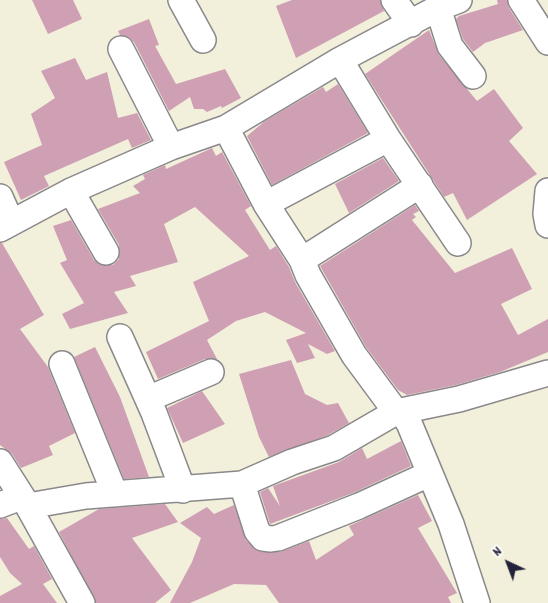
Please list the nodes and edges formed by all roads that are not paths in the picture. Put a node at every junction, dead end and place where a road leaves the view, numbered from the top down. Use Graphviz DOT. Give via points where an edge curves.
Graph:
graph roads {
  1 [pos="181,0"];
  2 [pos="394,0"];
  3 [pos="521,0"];
  4 [pos="448,4"];
  5 [pos="411,24"];
  6 [pos="203,40"];
  7 [pos="548,42"];
  8 [pos="121,49"];
  9 [pos="340,60"];
  10 [pos="473,76"];
  11 [pos="226,128"];
  12 [pos="388,139"];
  13 [pos="172,147"];
  14 [pos="420,185"];
  15 [pos="71,191"];
  16 [pos="548,191"];
  17 [pos="0,197"];
  18 [pos="266,204"];
  19 [pos="548,225"];
  20 [pos="6,226"];
  21 [pos="458,243"];
  22 [pos="106,252"];
  23 [pos="302,260"];
  24 [pos="120,337"];
  25 [pos="62,364"];
  26 [pos="211,372"];
  27 [pos="548,373"];
  28 [pos="148,400"];
  29 [pos="399,412"];
  30 [pos="0,462"];
  31 [pos="429,474"];
  32 [pos="242,484"];
  33 [pos="182,490"];
  34 [pos="116,494"];
  35 [pos="16,503"];
  36 [pos="82,603"];
  37 [pos="477,603"];
  1 -- 6 [label="street"];
  2 -- 5 [label="street"];
  3 -- 7 [label="street"];
  4 -- 5 [label="street"];
  4 -- 10 [label="street" via="450,46"];
  5 -- 9 [label="street"];
  8 -- 13 [label="street"];
  9 -- 11 [label="street"];
  9 -- 12 [label="street"];
  11 -- 13 [label="street"];
  11 -- 18 [label="street"];
  12 -- 14 [label="street"];
  12 -- 18 [label="street"];
  13 -- 15 [label="street"];
  14 -- 21 [label="street"];
  14 -- 23 [label="street"];
  15 -- 20 [label="street"];
  15 -- 22 [label="street"];
  16 -- 19 [label="street"];
  17 -- 20 [label="street"];
  18 -- 23 [label="street"];
  23 -- 29 [label="street" via="354,355"];
  24 -- 28 [label="street"];
  25 -- 34 [label="street"];
  26 -- 28 [label="street"];
  27 -- 29 [label="street" via="459,399"];
  28 -- 33 [label="street"];
  29 -- 31 [label="street" via="415,434"];
  29 -- 32 [label="street" via="334,448"];
  30 -- 35 [label="street"];
  31 -- 32 [label="street" via="359,506 271,539 263,538 257,531"];
  31 -- 37 [label="street" via="451,524"];
  32 -- 33 [label="street"];
  33 -- 34 [label="street"];
  34 -- 35 [label="street"];
  35 -- 36 [label="street"];
}
